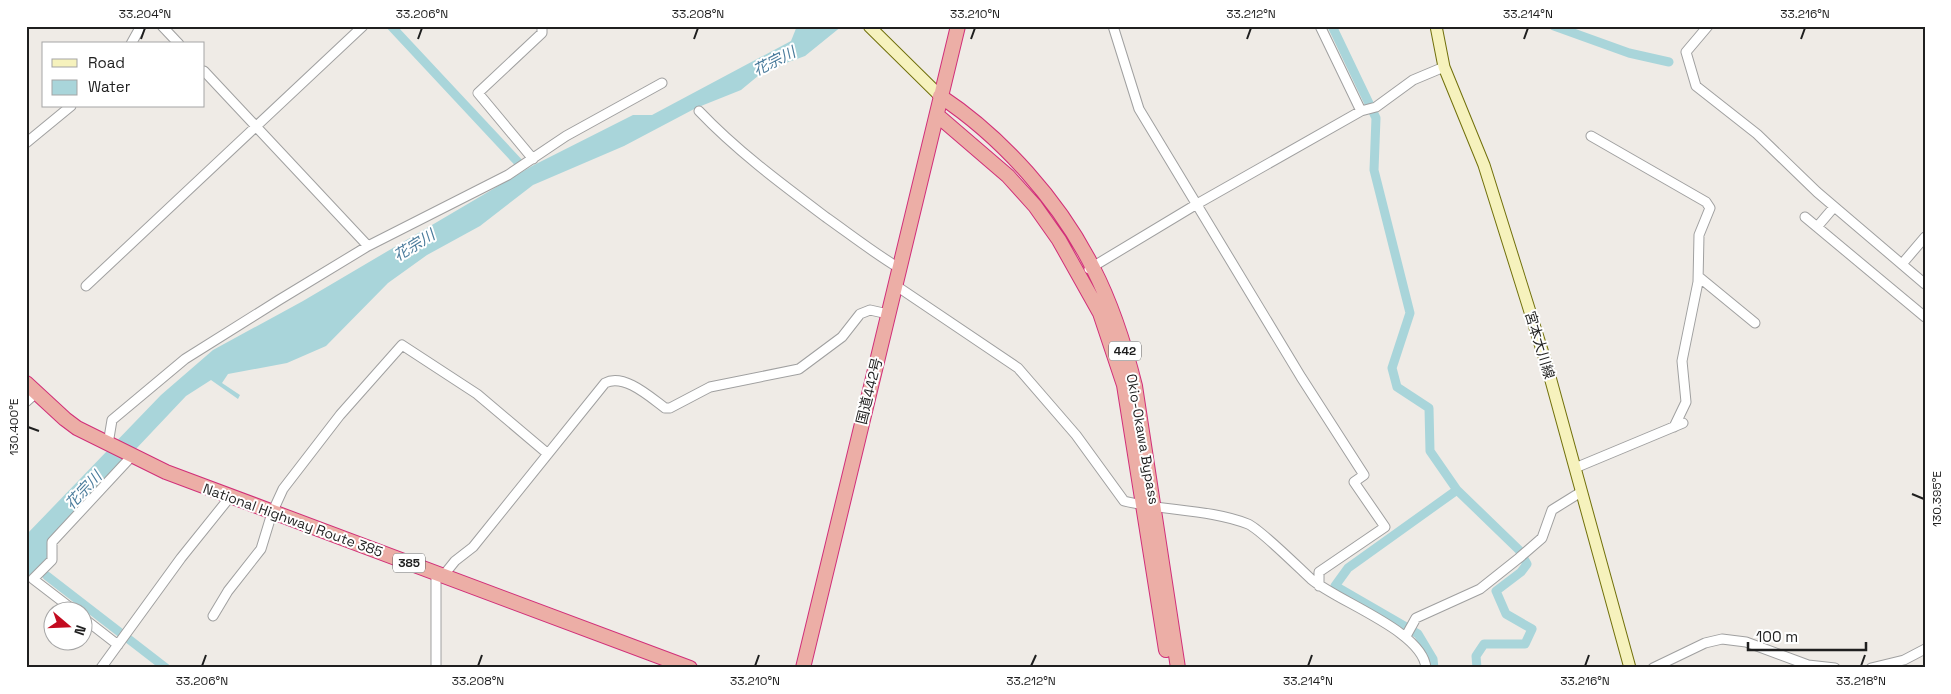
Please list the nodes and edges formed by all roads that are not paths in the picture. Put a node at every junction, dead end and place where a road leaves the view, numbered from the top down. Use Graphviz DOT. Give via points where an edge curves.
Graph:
graph roads {
  1 [pos="141,26"];
  2 [pos="162,26"];
  3 [pos="363,26"];
  4 [pos="542,26"];
  5 [pos="869,26"];
  6 [pos="958,26"];
  7 [pos="1113,26"];
  8 [pos="1320,26"];
  9 [pos="1436,26"];
  10 [pos="1708,26"];
  11 [pos="132,42"];
  12 [pos="177,42"];
  13 [pos="1444,67"];
  14 [pos="205,72"];
  15 [pos="662,83"];
  16 [pos="942,88"];
  17 [pos="69,108"];
  18 [pos="1368,109"];
  19 [pos="699,111"];
  20 [pos="937,115"];
  21 [pos="257,128"];
  22 [pos="1591,136"];
  23 [pos="26,143"];
  24 [pos="533,159"];
  25 [pos="1197,204"];
  26 [pos="1805,217"];
  27 [pos="1826,217"];
  28 [pos="1925,236"];
  29 [pos="368,246"];
  30 [pos="1902,264"];
  31 [pos="1093,267"];
  32 [pos="899,268"];
  33 [pos="1079,275"];
  34 [pos="1699,277"];
  35 [pos="1925,284"];
  36 [pos="86,286"];
  37 [pos="895,286"];
  38 [pos="888,314"];
  39 [pos="1925,317"];
  40 [pos="1755,323"];
  41 [pos="29,393"];
  42 [pos="110,445"];
  43 [pos="548,454"];
  44 [pos="130,456"];
  45 [pos="1575,468"];
  46 [pos="1581,492"];
  47 [pos="230,497"];
  48 [pos="1149,506"];
  49 [pos="272,513"];
  50 [pos="440,575"];
  51 [pos="1319,586"];
  52 [pos="63,602"];
  53 [pos="212,616"];
  54 [pos="92,624"];
  55 [pos="1409,631"];
  56 [pos="119,644"];
  57 [pos="1925,649"];
  58 [pos="101,668"];
  59 [pos="436,668"];
  60 [pos="690,668"];
  61 [pos="803,668"];
  62 [pos="1169,668"];
  63 [pos="1178,668"];
  64 [pos="1426,668"];
  65 [pos="1630,668"];
  66 [pos="1654,668"];
  67 [pos="1835,668"];
  68 [pos="1871,668"];
  1 -- 11 [label="street"];
  2 -- 12 [label="street"];
  3 -- 21 [label="street"];
  4 -- 24 [label="street" via="542,33 478,93"];
  5 -- 16 [label="main road"];
  6 -- 16 [label="highway, 国道442号"];
  7 -- 25 [label="street" via="1139,109"];
  8 -- 18 [label="street"];
  9 -- 13 [label="main road, 宮本大川線"];
  10 -- 27 [label="street" via="1686,52 1696,86 1757,134"];
  13 -- 18 [label="street" via="1413,80"];
  13 -- 45 [label="main road, 宮本大川線" via="1492,190"];
  14 -- 21 [label="street"];
  15 -- 24 [label="street" via="566,136"];
  16 -- 20 [label="highway, 国道442号"];
  16 -- 31 [label="highway, Okio-Okawa Bypass / 442" via="1020,165"];
  17 -- 23 [label="street"];
  18 -- 25 [label="street"];
  19 -- 32 [label="street" via="720,133 793,192"];
  20 -- 32 [label="highway, 国道442号"];
  20 -- 33 [label="highway, Okio-Okawa Bypass / 442" via="1008,176 1035,206"];
  21 -- 29 [label="street"];
  21 -- 36 [label="street" via="196,180"];
  22 -- 34 [label="street" via="1706,202 1710,208 1699,235"];
  24 -- 29 [label="street"];
  25 -- 31 [label="street"];
  25 -- 51 [label="street" via="1364,475 1354,482 1385,527 1319,572"];
  26 -- 27 [label="street"];
  27 -- 30 [label="street"];
  27 -- 39 [label="street"];
  28 -- 30 [label="street"];
  29 -- 42 [label="street" via="212,340 159,378 112,420"];
  30 -- 35 [label="street"];
  31 -- 33 [label="street"];
  31 -- 48 [label="highway, Okio-Okawa Bypass / 442" via="1127,355 1140,416"];
  32 -- 37 [label="highway, 国道442号"];
  33 -- 48 [label="highway, Okio-Okawa Bypass / 442" via="1100,313 1124,385"];
  34 -- 40 [label="street"];
  34 -- 45 [label="street" via="1682,362 1686,402 1679,425"];
  37 -- 38 [label="highway, 国道442号"];
  37 -- 48 [label="street" via="1018,368 1076,435 1124,501"];
  38 -- 43 [label="street" via="870,310 860,314 842,337 799,369 710,387 670,408 665,408 625,382 612,379 605,382"];
  38 -- 61 [label="highway, 国道442号"];
  41 -- 42 [label="highway, National Highway Route 385 / 385"];
  42 -- 44 [label="highway, National Highway Route 385 / 385"];
  43 -- 49 [label="street" via="477,394 402,345 307,456 283,490"];
  43 -- 50 [label="street" via="473,547"];
  44 -- 47 [label="highway, National Highway Route 385 / 385"];
  44 -- 52 [label="street" via="52,542 52,560 33,579"];
  45 -- 46 [label="main road, 宮本大川線"];
  46 -- 55 [label="street" via="1552,510 1542,538 1519,558 1480,589 1416,618"];
  46 -- 65 [label="main road, 宮本大川線"];
  47 -- 49 [label="highway, National Highway Route 385 / 385"];
  47 -- 56 [label="street"];
  48 -- 51 [label="street" via="1247,524"];
  48 -- 62 [label="highway, Okio-Okawa Bypass / 442"];
  48 -- 63 [label="highway, Okio-Okawa Bypass / 442"];
  49 -- 50 [label="highway, National Highway Route 385 / 385"];
  49 -- 53 [label="street" via="260,549"];
  50 -- 59 [label="street"];
  50 -- 60 [label="highway, National Highway Route 385 / 385"];
  51 -- 55 [label="street"];
  54 -- 56 [label="street"];
  55 -- 64 [label="street"];
  56 -- 58 [label="street"];
  57 -- 68 [label="street" via="1904,660"];
  66 -- 67 [label="street" via="1705,643 1722,639 1746,642 1808,665"];
}
